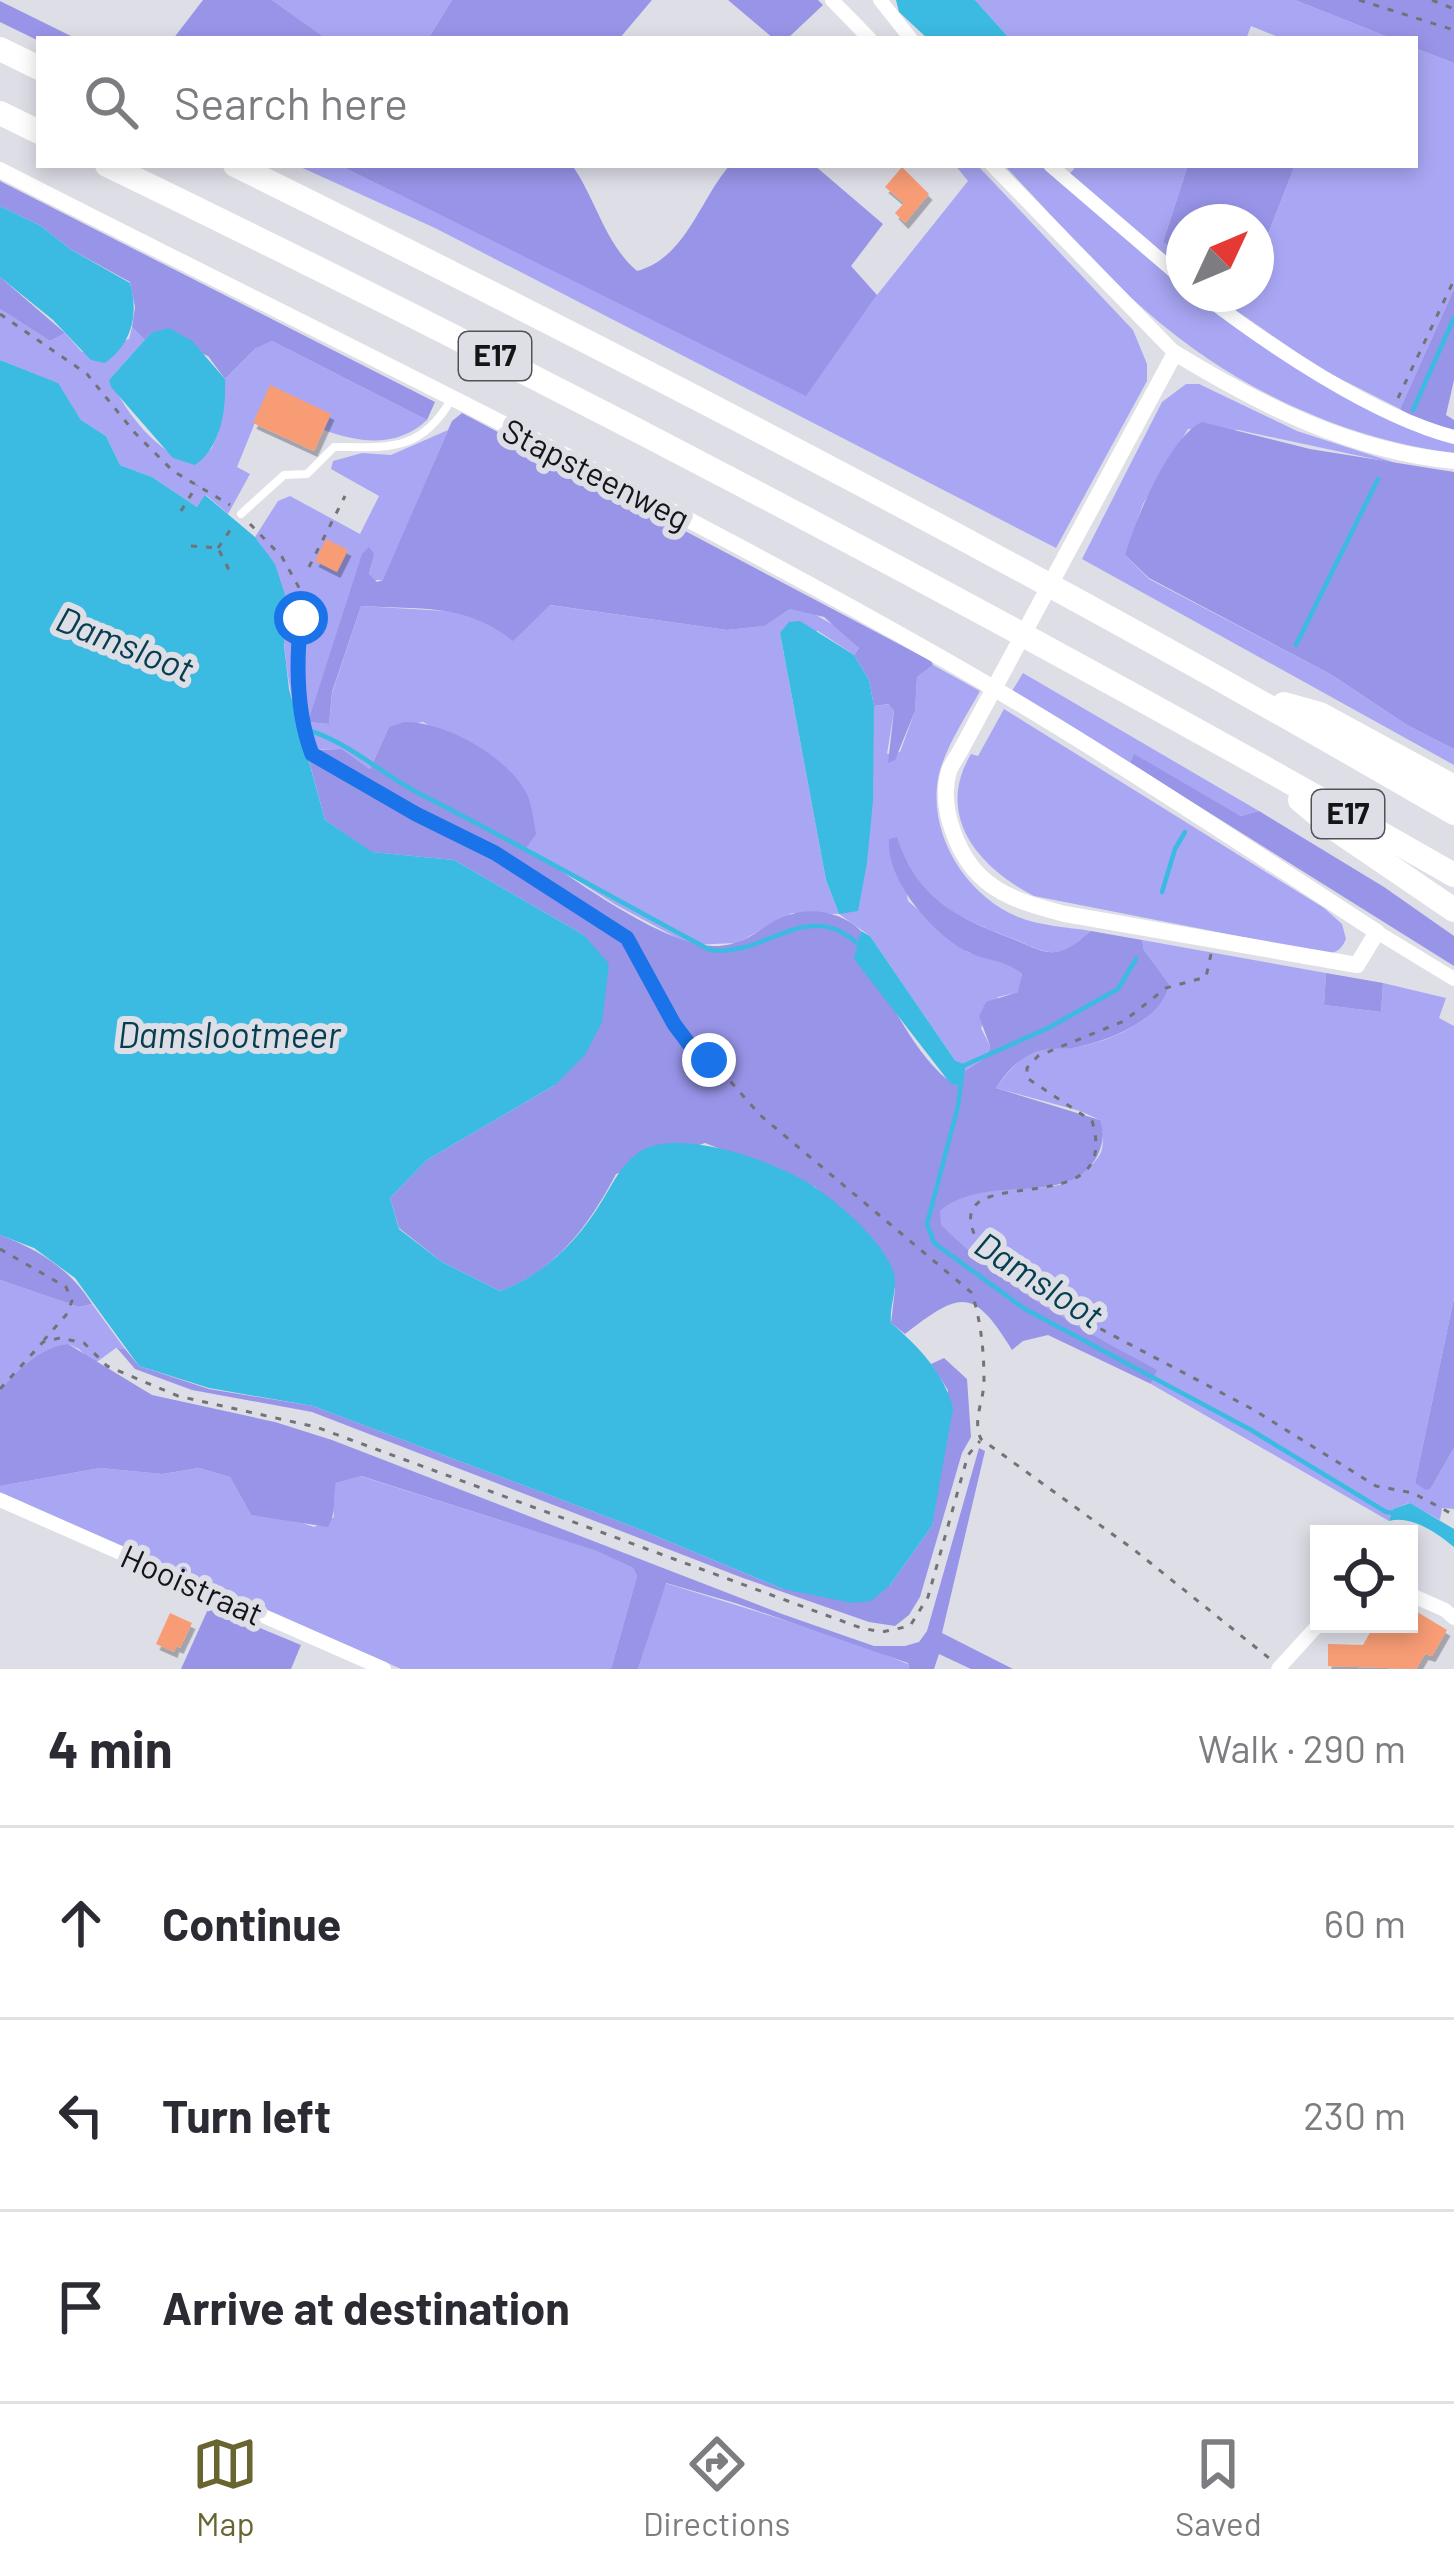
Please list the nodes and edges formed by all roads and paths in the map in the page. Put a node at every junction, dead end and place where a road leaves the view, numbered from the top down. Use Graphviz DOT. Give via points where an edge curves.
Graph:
graph roads {
  1 [pos="832,0"];
  2 [pos="880,0"];
  3 [pos="1359,0"];
  4 [pos="1432,0"];
  5 [pos="1454,9"];
  6 [pos="1454,30"];
  7 [pos="867,36"];
  8 [pos="909,36"];
  9 [pos="0,49"];
  10 [pos="36,67"];
  11 [pos="0,113"];
  12 [pos="36,131"];
  13 [pos="113,168"];
  14 [pos="241,168"];
  15 [pos="995,168"];
  16 [pos="1053,168"];
  17 [pos="0,170"];
  18 [pos="1166,265"];
  19 [pos="1454,280"];
  20 [pos="1227,312"];
  21 [pos="0,314"];
  22 [pos="1175,353"];
  23 [pos="451,400"];
  24 [pos="1392,412"];
  25 [pos="1454,437"];
  26 [pos="1454,461"];
  27 [pos="198,484"];
  28 [pos="345,496"];
  29 [pos="181,511"];
  30 [pos="241,514"];
  31 [pos="190,546"];
  32 [pos="218,548"];
  33 [pos="309,567"];
  34 [pos="230,572"];
  35 [pos="1251,694"];
  36 [pos="1242,754"];
  37 [pos="1454,784"];
  38 [pos="1454,813"];
  39 [pos="1454,875"];
  40 [pos="1454,910"];
  41 [pos="1377,932"];
  42 [pos="1214,940"];
  43 [pos="1454,979"];
  44 [pos="0,1249"];
  45 [pos="43,1342"];
  46 [pos="0,1389"];
  47 [pos="981,1439"];
  48 [pos="0,1500"];
  49 [pos="1454,1515"];
  50 [pos="1418,1597"];
  51 [pos="1451,1608"];
  52 [pos="1311,1633"];
  53 [pos="1279,1668"];
  54 [pos="384,1669"];
  1 -- 7 [label="street"];
  2 -- 8 [label="street"];
  3 -- 6 [label="path"];
  4 -- 5 [label="path"];
  9 -- 10 [label="highway"];
  11 -- 12 [label="highway"];
  13 -- 36 [label="highway, E17" via="394,303"];
  14 -- 35 [label="highway, E17"];
  15 -- 22 [label="street"];
  16 -- 18 [label="street"];
  17 -- 23 [label="street, Stapsteenweg"];
  19 -- 24 [label="path"];
  20 -- 24 [label="street"];
  21 -- 27 [label="path" via="86,374 173,471"];
  22 -- 26 [label="street" via="1310,425"];
  22 -- 42 [label="street" via="949,772 947,800 967,859 1024,903"];
  23 -- 30 [label="lane" via="414,441 334,447 308,474 284,475"];
  23 -- 41 [label="street, Stapsteenweg" via="937,655"];
  24 -- 25 [label="street"];
  27 -- 29 [label="path"];
  27 -- 30 [label="path"];
  28 -- 33 [label="path"];
  30 -- 32 [label="path"];
  30 -- 47 [label="path" via="283,557 302,593 296,660 312,754 495,853 627,938 692,1048 972,1293 981,1320"];
  31 -- 32 [label="path"];
  32 -- 34 [label="path"];
  35 -- 37 [label="highway" via="1320,714"];
  35 -- 38 [label="highway, E17"];
  36 -- 39 [label="highway, E17"];
  36 -- 40 [label="highway" via="1335,830"];
  41 -- 42 [label="street" via="1357,965"];
  41 -- 43 [label="street"];
  42 -- 49 [label="path" via="1206,977 1166,988 1124,1022 1038,1056 1027,1068 1028,1078 1092,1120 1096,1153 1088,1169 1066,1183 981,1198 967,1219 975,1236 1063,1310 1254,1410 1376,1486 1413,1493"];
  44 -- 45 [label="path" via="66,1287 72,1301"];
  45 -- 46 [label="path"];
  45 -- 47 [label="path" via="84,1343 107,1366 178,1396 316,1427 882,1632 919,1616 968,1456"];
  47 -- 53 [label="path"];
  48 -- 54 [label="street, Hooistraat"];
  50 -- 51 [label="street"];
  52 -- 53 [label="street"];
}
